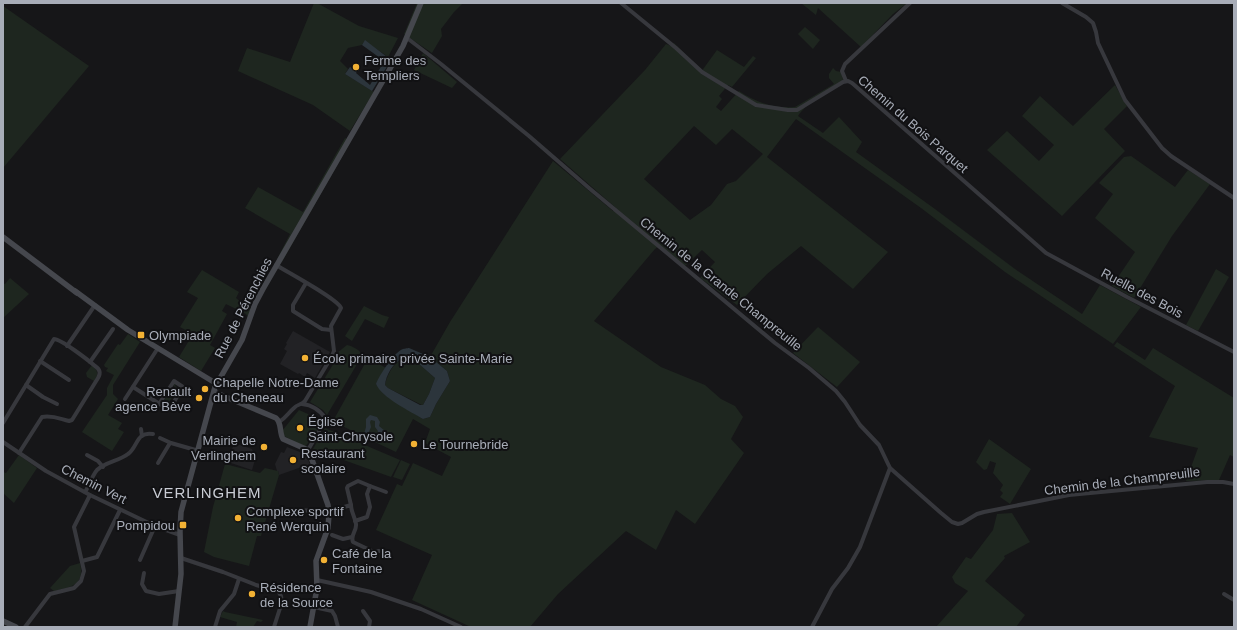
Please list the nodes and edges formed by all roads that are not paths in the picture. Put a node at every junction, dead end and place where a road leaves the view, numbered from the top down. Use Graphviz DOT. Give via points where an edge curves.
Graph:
graph roads {
  1 [pos="421,3"];
  2 [pos="621,3"];
  3 [pos="910,3"];
  4 [pos="1062,3"];
  5 [pos="407,38"];
  6 [pos="846,81"];
  7 [pos="1234,198"];
  8 [pos="3,237"];
  9 [pos="1041,250"];
  10 [pos="276,265"];
  11 [pos="306,283"];
  12 [pos="94,307"];
  13 [pos="113,329"];
  14 [pos="332,330"];
  15 [pos="67,346"];
  16 [pos="158,348"];
  17 [pos="1234,352"];
  18 [pos="40,361"];
  19 [pos="90,362"];
  20 [pos="206,378"];
  21 [pos="68,380"];
  22 [pos="217,384"];
  23 [pos="26,385"];
  24 [pos="133,387"];
  25 [pos="214,392"];
  26 [pos="125,399"];
  27 [pos="57,404"];
  28 [pos="159,404"];
  29 [pos="301,404"];
  30 [pos="279,422"];
  31 [pos="3,423"];
  32 [pos="141,429"];
  33 [pos="153,434"];
  34 [pos="142,436"];
  35 [pos="160,438"];
  36 [pos="3,442"];
  37 [pos="170,443"];
  38 [pos="308,450"];
  39 [pos="199,451"];
  40 [pos="19,453"];
  41 [pos="87,455"];
  42 [pos="158,463"];
  43 [pos="103,467"];
  44 [pos="890,468"];
  45 [pos="1234,484"];
  46 [pos="370,486"];
  47 [pos="85,492"];
  48 [pos="386,492"];
  49 [pos="90,495"];
  50 [pos="351,505"];
  51 [pos="1013,506"];
  52 [pos="120,510"];
  53 [pos="272,511"];
  54 [pos="329,511"];
  55 [pos="355,521"];
  56 [pos="155,526"];
  57 [pos="180,534"];
  58 [pos="332,535"];
  59 [pos="352,537"];
  60 [pos="379,551"];
  61 [pos="181,558"];
  62 [pos="140,560"];
  63 [pos="82,561"];
  64 [pos="144,573"];
  65 [pos="239,579"];
  66 [pos="317,580"];
  67 [pos="179,592"];
  68 [pos="1224,594"];
  69 [pos="1234,600"];
  70 [pos="314,607"];
  71 [pos="363,611"];
  72 [pos="32,619"];
  73 [pos="3,622"];
  74 [pos="16,627"];
  75 [pos="25,627"];
  76 [pos="30,627"];
  77 [pos="175,627"];
  78 [pos="215,627"];
  79 [pos="274,627"];
  80 [pos="310,627"];
  81 [pos="338,627"];
  82 [pos="369,627"];
  83 [pos="460,627"];
  84 [pos="812,627"];
  1 -- 5 [label="main road, Rue de Pérenchies"];
  2 -- 6 [label="street, Chemin du Bois Parquet" via="702,72 756,105 797,110"];
  3 -- 6 [label="street" via="845,64 842,72"];
  4 -- 7 [label="street" via="1093,23 1098,43 1123,97 1162,148"];
  5 -- 10 [label="main road, Rue de Pérenchies"];
  5 -- 44 [label="street, Chemin de la Grande Champreuille" via="525,133 775,343 827,383 879,445"];
  6 -- 9 [label="street, Chemin du Bois Parquet" via="857,87"];
  8 -- 12 [label="main road"];
  9 -- 17 [label="street, Ruelle des Bois"];
  10 -- 11 [label="street"];
  10 -- 22 [label="main road, Rue de Pérenchies" via="257,301 242,340"];
  11 -- 14 [label="street" via="340,306 341,310 332,324"];
  11 -- 14 [label="street" via="292,305 293,311 322,330"];
  12 -- 15 [label="street"];
  12 -- 16 [label="main road"];
  13 -- 19 [label="street"];
  14 -- 29 [label="street" via="333,354 307,399"];
  15 -- 18 [label="street" via="53,340"];
  15 -- 19 [label="street"];
  16 -- 20 [label="main road"];
  16 -- 24 [label="street"];
  18 -- 21 [label="street"];
  18 -- 23 [label="street"];
  19 -- 40 [label="street" via="100,373 72,420 42,417"];
  20 -- 22 [label="main road"];
  20 -- 25 [label="main road"];
  22 -- 25 [label="main road, Rue de Pérenchies"];
  23 -- 27 [label="street"];
  23 -- 31 [label="street"];
  24 -- 26 [label="street"];
  24 -- 28 [label="street"];
  25 -- 30 [label="main road" via="276,418"];
  25 -- 39 [label="main road, Rue de Pérenchies"];
  28 -- 28 [label="street" via="169,410 183,387 174,381"];
  29 -- 30 [label="street" via="294,407"];
  29 -- 38 [label="street" via="318,409 326,419"];
  30 -- 38 [label="main road" via="284,440"];
  32 -- 34 [label="street"];
  33 -- 34 [label="street"];
  34 -- 43 [label="street" via="129,454"];
  35 -- 37 [label="street"];
  36 -- 40 [label="street, Chemin Vert"];
  37 -- 39 [label="street"];
  37 -- 42 [label="street"];
  38 -- 54 [label="main road"];
  39 -- 57 [label="main road, Rue de Pérenchies" via="182,508"];
  40 -- 47 [label="street, Chemin Vert"];
  41 -- 43 [label="street"];
  43 -- 47 [label="street" via="96,471"];
  44 -- 51 [label="street, Chemin de la Grande Champreuille" via="956,524 980,513"];
  44 -- 84 [label="street" via="860,547 832,589"];
  45 -- 51 [label="street, Chemin de la Champreuille" via="1196,482 1076,495"];
  46 -- 48 [label="street"];
  46 -- 50 [label="street" via="358,481 348,486"];
  46 -- 55 [label="street" via="367,494 370,506 367,517"];
  47 -- 49 [label="street, Chemin Vert"];
  49 -- 52 [label="street, Chemin Vert"];
  49 -- 63 [label="street" via="74,527"];
  50 -- 54 [label="street"];
  50 -- 55 [label="street"];
  52 -- 56 [label="street, Chemin Vert"];
  52 -- 63 [label="street" via="97,557"];
  53 -- 54 [label="street"];
  54 -- 66 [label="main road" via="328,528 316,561"];
  55 -- 59 [label="street"];
  56 -- 57 [label="street, Chemin Vert"];
  56 -- 62 [label="street"];
  57 -- 61 [label="main road, Rue de Pérenchies"];
  58 -- 59 [label="street" via="343,539"];
  59 -- 60 [label="street" via="355,544 374,552"];
  61 -- 65 [label="street"];
  61 -- 67 [label="main road, Rue de Pérenchies"];
  63 -- 72 [label="street" via="84,575 80,582 74,588 50,594"];
  64 -- 67 [label="street" via="142,584 146,591 159,594"];
  65 -- 78 [label="street" via="234,594 220,611"];
  65 -- 79 [label="street" via="279,593 282,602"];
  66 -- 70 [label="main road"];
  66 -- 83 [label="street" via="371,592"];
  67 -- 77 [label="main road, Rue de Pérenchies"];
  68 -- 69 [label="street"];
  70 -- 80 [label="main road"];
  70 -- 81 [label="street" via="332,611"];
  71 -- 82 [label="street" via="370,621"];
  72 -- 75 [label="street"];
  72 -- 76 [label="street"];
  73 -- 74 [label="main road"];
}
